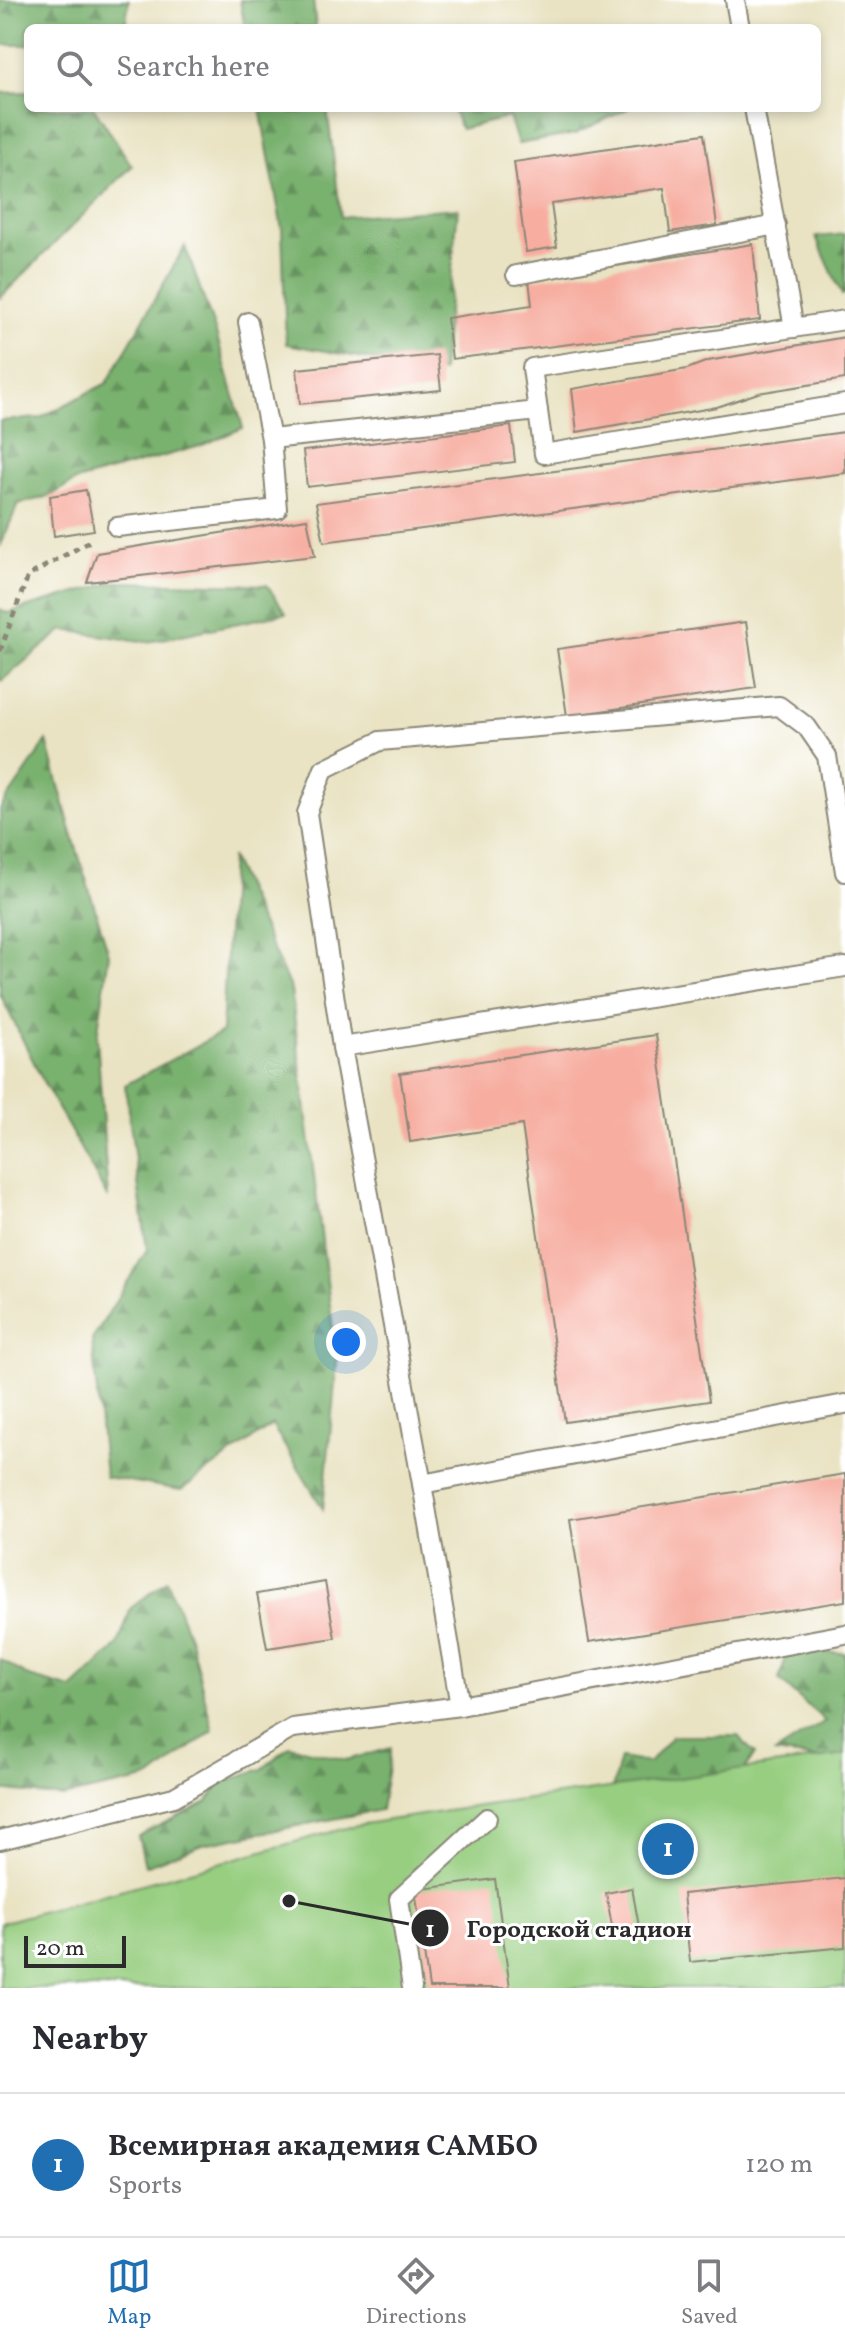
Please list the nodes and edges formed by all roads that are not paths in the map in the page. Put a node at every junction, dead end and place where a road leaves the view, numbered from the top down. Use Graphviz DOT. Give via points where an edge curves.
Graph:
graph roads {
  1 [pos="735,0"];
  2 [pos="739,24"];
  3 [pos="755,112"];
  4 [pos="776,225"];
  5 [pos="516,275"];
  6 [pos="845,320"];
  7 [pos="248,322"];
  8 [pos="794,328"];
  9 [pos="845,404"];
  10 [pos="538,411"];
  11 [pos="271,439"];
  12 [pos="117,527"];
  13 [pos="845,872"];
  14 [pos="845,967"];
  15 [pos="342,1047"];
  16 [pos="845,1404"];
  17 [pos="422,1484"];
  18 [pos="845,1634"];
  19 [pos="460,1706"];
  20 [pos="487,1818"];
  21 [pos="0,1840"];
  22 [pos="412,1988"];
  1 -- 2 [label="lane"];
  3 -- 4 [label="lane"];
  4 -- 5 [label="lane"];
  4 -- 8 [label="lane"];
  6 -- 8 [label="lane"];
  7 -- 11 [label="lane"];
  8 -- 10 [label="lane" via="532,368"];
  9 -- 10 [label="lane" via="544,454"];
  10 -- 11 [label="lane"];
  11 -- 12 [label="lane" via="277,509"];
  13 -- 15 [label="lane" via="827,756 807,727 779,706 380,741 324,769 307,813"];
  14 -- 15 [label="lane"];
  15 -- 17 [label="lane"];
  16 -- 17 [label="lane"];
  17 -- 19 [label="lane"];
  18 -- 19 [label="lane"];
  19 -- 21 [label="lane" via="293,1728 174,1797"];
  20 -- 22 [label="lane" via="399,1899"];
}
